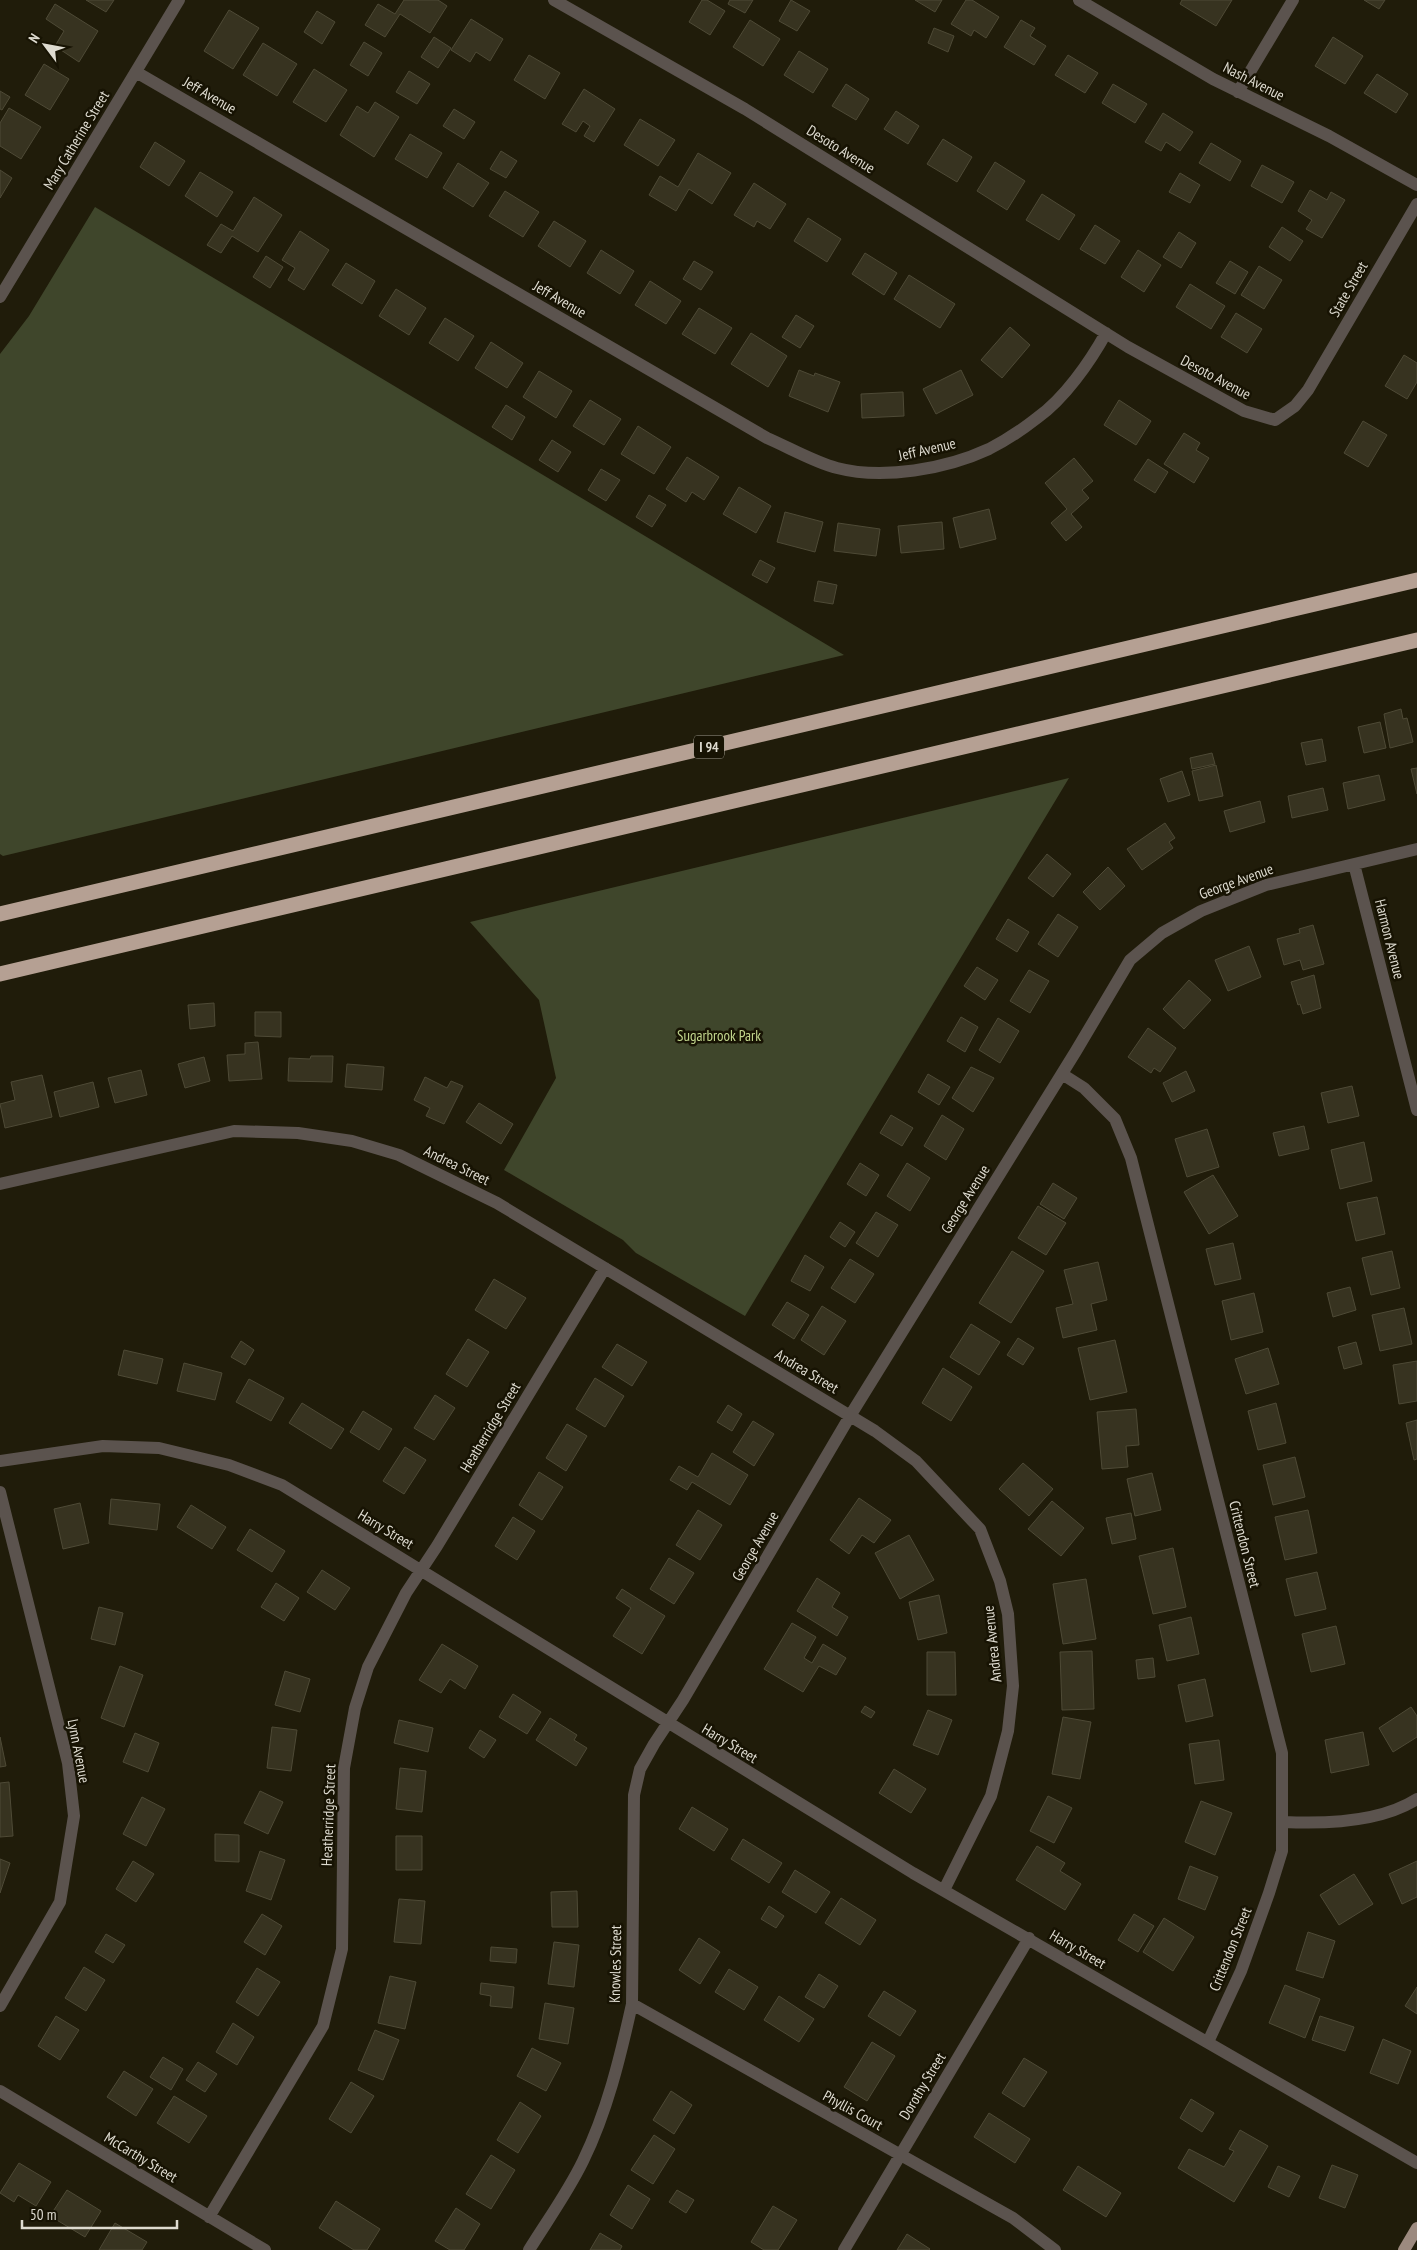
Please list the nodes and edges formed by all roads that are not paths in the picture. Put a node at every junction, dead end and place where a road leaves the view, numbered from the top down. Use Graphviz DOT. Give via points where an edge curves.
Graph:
graph roads {
  1 [pos="179,0"];
  2 [pos="554,0"];
  3 [pos="1079,0"];
  4 [pos="1293,0"];
  5 [pos="136,72"];
  6 [pos="1238,92"];
  7 [pos="1417,185"];
  8 [pos="1417,204"];
  9 [pos="0,297"];
  10 [pos="1106,333"];
  11 [pos="1308,390"];
  12 [pos="1417,580"];
  13 [pos="1417,640"];
  14 [pos="1417,849"];
  15 [pos="1354,864"];
  16 [pos="0,914"];
  17 [pos="0,974"];
  18 [pos="1062,1074"];
  19 [pos="1417,1110"];
  20 [pos="0,1184"];
  21 [pos="605,1268"];
  22 [pos="850,1416"];
  23 [pos="0,1461"];
  24 [pos="0,1492"];
  25 [pos="422,1570"];
  26 [pos="667,1724"];
  27 [pos="1417,1799"];
  28 [pos="1284,1822"];
  29 [pos="944,1890"];
  30 [pos="1028,1938"];
  31 [pos="632,2004"];
  32 [pos="0,2006"];
  33 [pos="1208,2042"];
  34 [pos="0,2091"];
  35 [pos="901,2155"];
  36 [pos="1417,2162"];
  37 [pos="209,2217"];
  38 [pos="1417,2228"];
  39 [pos="265,2250"];
  40 [pos="529,2250"];
  41 [pos="844,2250"];
  42 [pos="1055,2250"];
  43 [pos="1404,2250"];
  1 -- 5 [label="street, Mary Catherine Street"];
  2 -- 10 [label="street, Desoto Avenue" via="745,109"];
  3 -- 6 [label="street, Nash Avenue"];
  4 -- 6 [label="street"];
  5 -- 9 [label="street, Mary Catherine Street"];
  5 -- 10 [label="street, Jeff Avenue" via="767,438 837,468 892,474 936,466 990,449 1039,418 1072,383"];
  6 -- 7 [label="street, Nash Avenue" via="1329,136"];
  8 -- 11 [label="street, State Street"];
  10 -- 11 [label="street, Desoto Avenue" via="1244,411 1276,420 1295,406"];
  12 -- 16 [label="highway, I 94"];
  13 -- 17 [label="highway"];
  14 -- 15 [label="street, George Avenue"];
  15 -- 18 [label="street, George Avenue" via="1266,885 1201,911 1162,933 1130,960"];
  15 -- 19 [label="street, Harmon Avenue"];
  18 -- 22 [label="street, George Avenue"];
  18 -- 28 [label="street, Crittendon Street" via="1084,1088 1114,1119 1130,1158 1282,1753"];
  20 -- 21 [label="street, Andrea Street" via="234,1131 298,1133 352,1141 399,1155 497,1203"];
  21 -- 22 [label="street, Andrea Street"];
  21 -- 25 [label="street, Heatherridge Street"];
  22 -- 26 [label="street, George Avenue"];
  22 -- 29 [label="street, Andrea Avenue" via="916,1461 980,1529 1000,1581 1008,1614 1013,1686 1008,1731 991,1796"];
  23 -- 25 [label="street, Harry Street" via="103,1446 159,1448 229,1465 282,1485"];
  24 -- 32 [label="street, Lynn Avenue" via="68,1763 74,1816 60,1902"];
  25 -- 26 [label="street, Harry Street"];
  25 -- 37 [label="street, Heatherridge Street" via="368,1666 355,1708 344,1768 342,1949 323,2026"];
  26 -- 29 [label="street, Harry Street"];
  26 -- 31 [label="street, Knowles Street" via="640,1770 634,1795"];
  27 -- 28 [label="street" via="1409,1805 1360,1820"];
  28 -- 33 [label="street, Crittendon Street" via="1282,1851 1269,1893 1240,1971"];
  29 -- 30 [label="street, Harry Street"];
  30 -- 33 [label="street, Harry Street"];
  30 -- 35 [label="street, Dorothy Street"];
  31 -- 35 [label="street, Phyllis Court"];
  31 -- 40 [label="street, Knowles Street" via="610,2091 583,2162"];
  33 -- 36 [label="street, Harry Street"];
  34 -- 37 [label="street, McCarthy Street"];
  35 -- 41 [label="street, Dorothy Street"];
  35 -- 42 [label="street, Phyllis Court" via="1013,2218"];
  37 -- 39 [label="street, McCarthy Street"];
  38 -- 43 [label="main road"];
}
